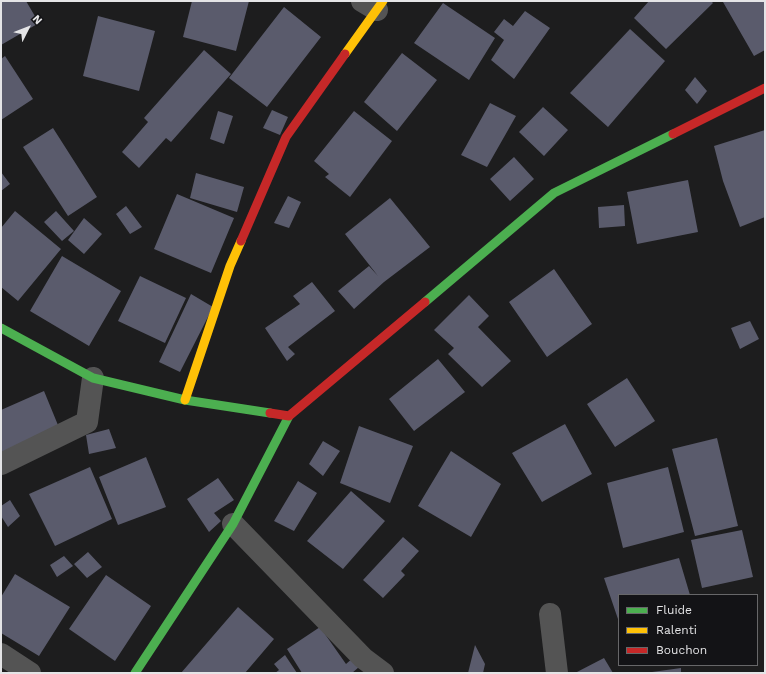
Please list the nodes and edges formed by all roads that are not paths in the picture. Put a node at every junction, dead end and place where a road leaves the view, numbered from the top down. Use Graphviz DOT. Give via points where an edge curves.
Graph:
graph roads {
  1 [pos="374,4"];
  2 [pos="765,88"];
  3 [pos="1,328"];
  4 [pos="93,378"];
  5 [pos="185,400"];
  6 [pos="289,416"];
  7 [pos="1,464"];
  8 [pos="233,524"];
  9 [pos="550,614"];
  10 [pos="1,654"];
  11 [pos="30,673"];
  12 [pos="135,673"];
  13 [pos="383,673"];
  14 [pos="557,673"];
  1 -- 5 [label="street" via="286,137 230,266"];
  2 -- 6 [label="street" via="554,193"];
  3 -- 4 [label="street"];
  4 -- 5 [label="street"];
  4 -- 7 [label="street" via="87,422"];
  5 -- 6 [label="street"];
  6 -- 8 [label="street"];
  8 -- 12 [label="street"];
  8 -- 13 [label="street" via="363,658"];
  9 -- 14 [label="street"];
  10 -- 11 [label="street"];
}
